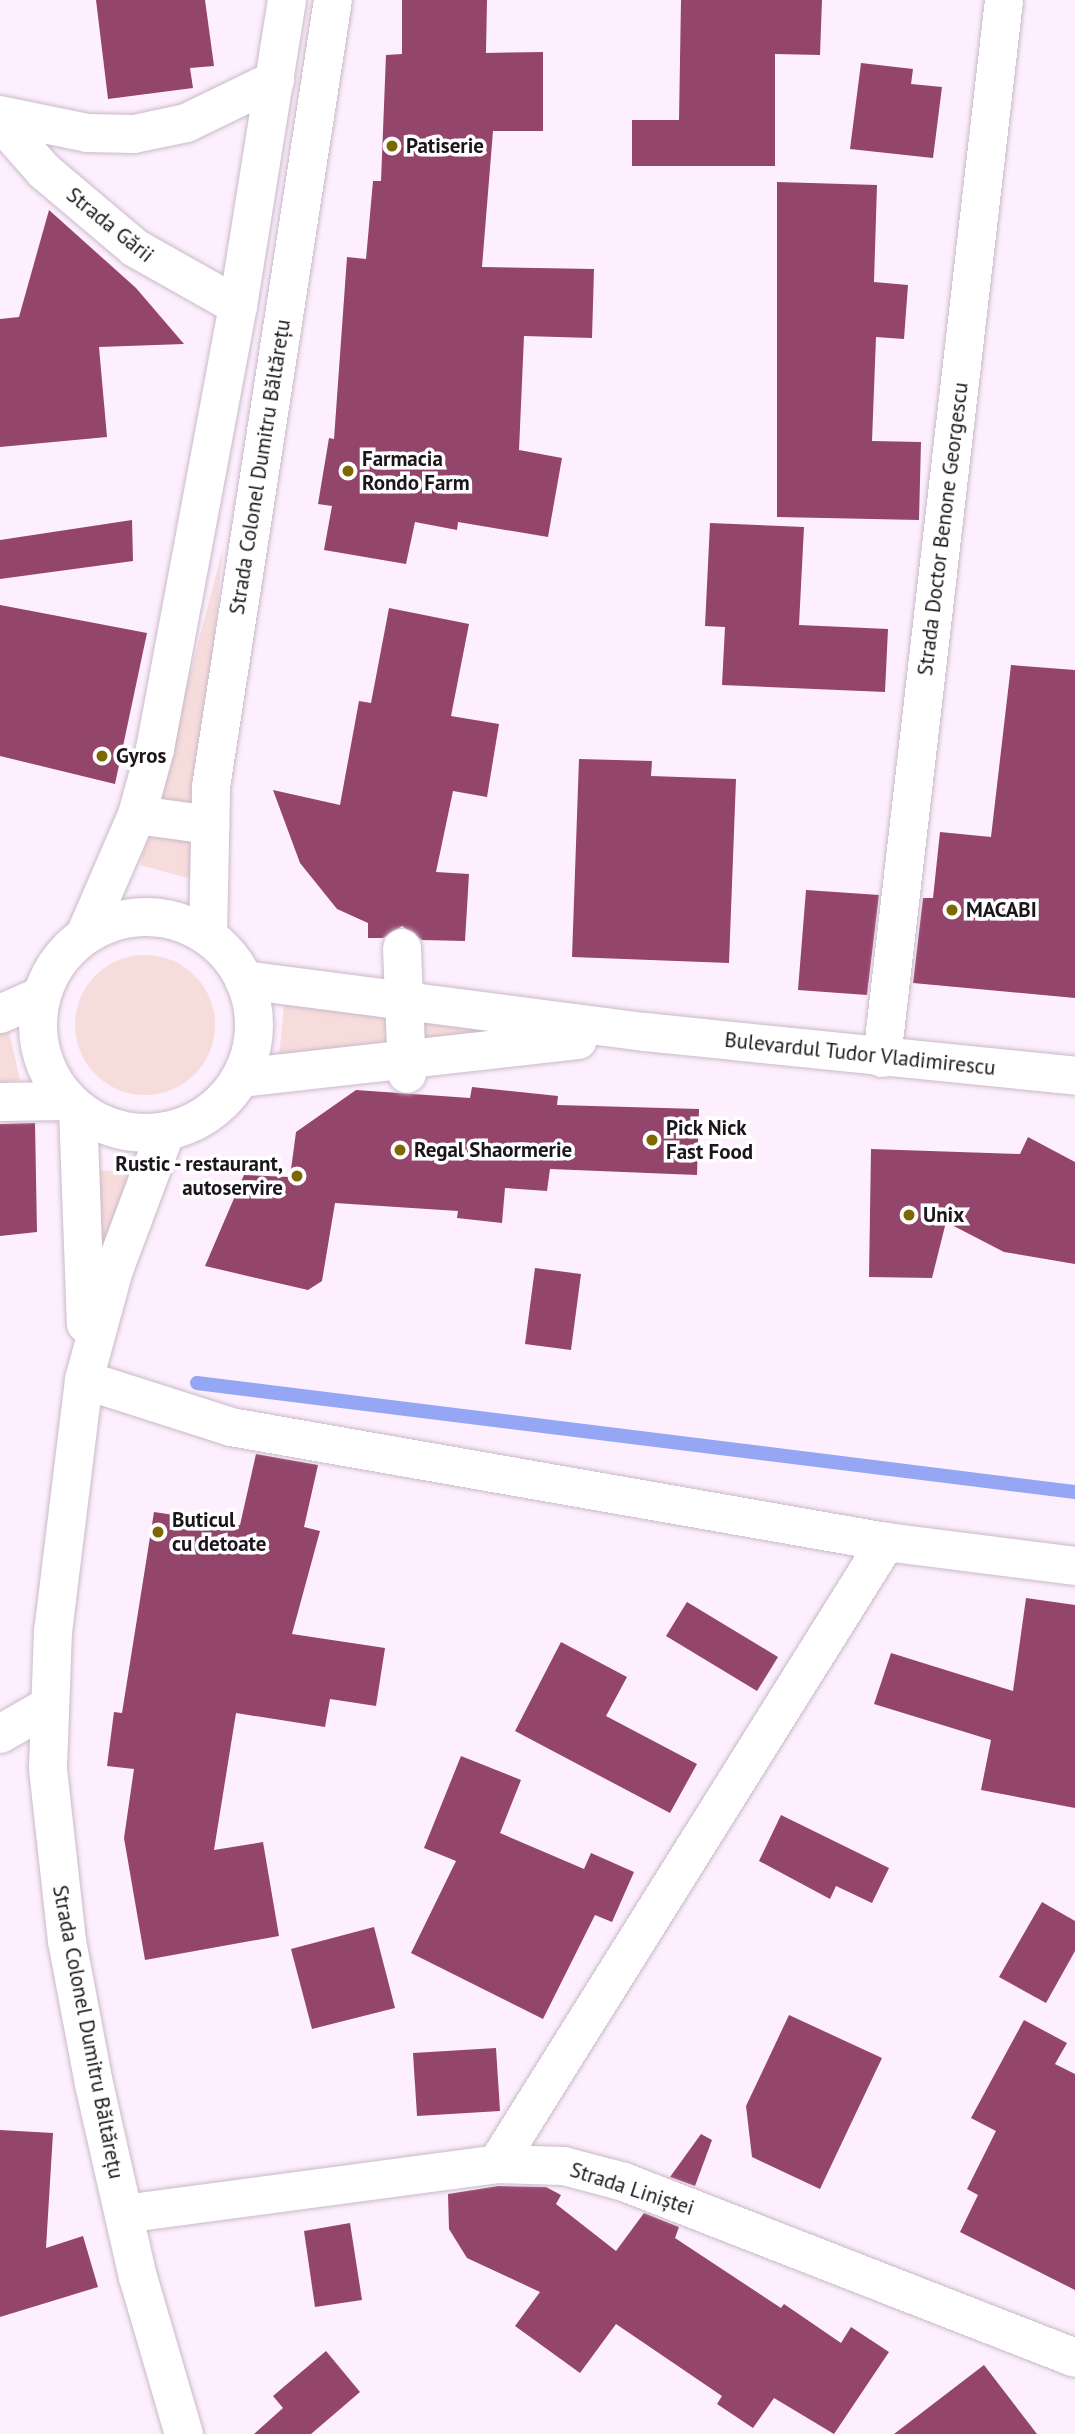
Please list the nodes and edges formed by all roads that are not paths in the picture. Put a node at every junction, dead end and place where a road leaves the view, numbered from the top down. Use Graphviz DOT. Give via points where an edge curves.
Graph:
graph roads {
  1 [pos="287,0"];
  2 [pos="333,0"];
  3 [pos="1004,0"];
  4 [pos="275,80"];
  5 [pos="0,115"];
  6 [pos="0,121"];
  7 [pos="238,306"];
  8 [pos="137,815"];
  9 [pos="210,825"];
  10 [pos="85,935"];
  11 [pos="208,936"];
  12 [pos="402,948"];
  13 [pos="244,980"];
  14 [pos="41,996"];
  15 [pos="404,1004"];
  16 [pos="0,1014"];
  17 [pos="645,1032"];
  18 [pos="882,1058"];
  19 [pos="407,1066"];
  20 [pos="1075,1076"];
  21 [pos="240,1078"];
  22 [pos="0,1102"];
  23 [pos="73,1105"];
  24 [pos="166,1131"];
  25 [pos="85,1376"];
  26 [pos="886,1542"];
  27 [pos="1075,1566"];
  28 [pos="49,1706"];
  29 [pos="0,1734"];
  30 [pos="498,2164"];
  31 [pos="124,2214"];
  32 [pos="1075,2358"];
  33 [pos="184,2434"];
  1 -- 4 [label="main road"];
  2 -- 9 [label="main road, Strada Colonel Dumitru Băltărețu" via="211,787"];
  3 -- 18 [label="main road, Strada Doctor Benone Georgescu"];
  4 -- 5 [label="main road" via="209,114 134,134 88,133"];
  4 -- 7 [label="main road"];
  6 -- 7 [label="main road, Strada Gării" via="44,171 127,242 181,278"];
  7 -- 8 [label="main road" via="156,749"];
  8 -- 9 [label="main road"];
  8 -- 10 [label="main road"];
  9 -- 11 [label="main road, Strada Colonel Dumitru Băltărețu"];
  10 -- 11 [label="main road" via="113,922 149,916 180,922"];
  10 -- 14 [label="main road" via="57,962"];
  11 -- 13 [label="main road"];
  12 -- 15 [label="main road"];
  13 -- 15 [label="main road, Bulevardul Tudor Vladimirescu"];
  13 -- 21 [label="main road" via="254,1023"];
  14 -- 16 [label="main road"];
  14 -- 23 [label="main road" via="40,1052"];
  15 -- 17 [label="main road, Bulevardul Tudor Vladimirescu"];
  15 -- 19 [label="main road"];
  17 -- 18 [label="main road, Bulevardul Tudor Vladimirescu"];
  17 -- 19 [label="main road, Bulevardul Tudor Vladimirescu"];
  18 -- 20 [label="main road, Bulevardul Tudor Vladimirescu"];
  19 -- 21 [label="main road, Bulevardul Tudor Vladimirescu"];
  21 -- 24 [label="main road" via="206,1114"];
  22 -- 23 [label="main road"];
  23 -- 24 [label="main road" via="117,1129"];
  23 -- 25 [label="main road, Strada Colonel Dumitru Băltărețu"];
  24 -- 25 [label="main road, Strada Colonel Dumitru Băltărețu" via="114,1270"];
  25 -- 26 [label="main road" via="231,1427"];
  25 -- 28 [label="main road, Strada Colonel Dumitru Băltărețu" via="58,1581"];
  26 -- 27 [label="main road"];
  26 -- 30 [label="main road"];
  28 -- 29 [label="main road"];
  28 -- 31 [label="main road, Strada Colonel Dumitru Băltărețu" via="48,1769 67,1941"];
  30 -- 31 [label="main road, Strada Liniștei"];
  30 -- 32 [label="main road, Strada Liniștei" via="543,2164 602,2174"];
  31 -- 33 [label="main road, Strada Colonel Dumitru Băltărețu"];
}
